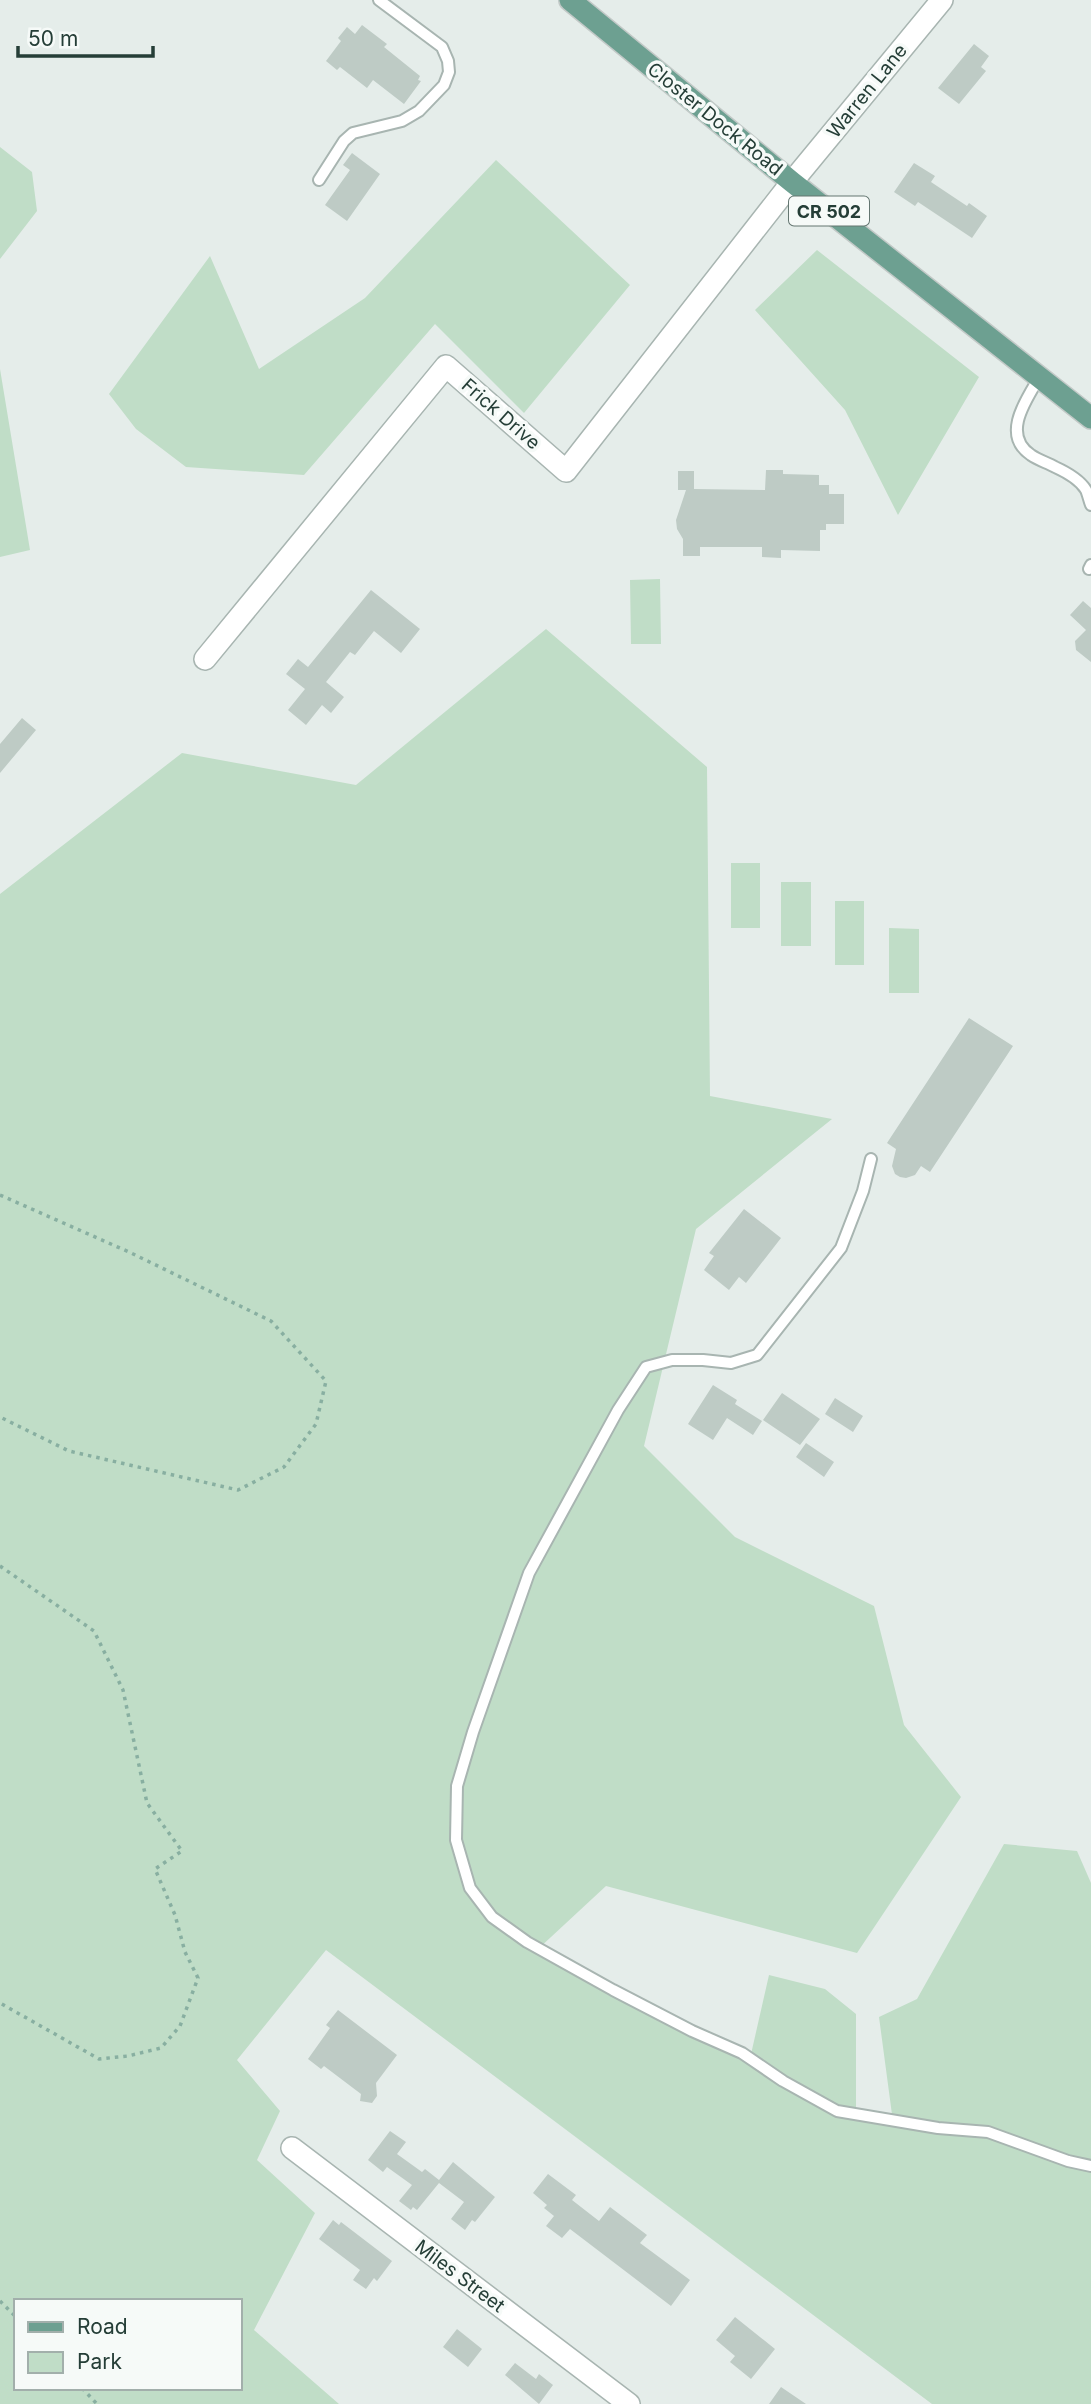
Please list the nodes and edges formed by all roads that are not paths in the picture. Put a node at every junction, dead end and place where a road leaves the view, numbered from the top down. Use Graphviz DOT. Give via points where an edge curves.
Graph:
graph roads {
  1 [pos="379,0"];
  2 [pos="570,0"];
  3 [pos="942,0"];
  4 [pos="319,180"];
  5 [pos="792,182"];
  6 [pos="1039,378"];
  7 [pos="1091,418"];
  8 [pos="1091,505"];
  9 [pos="205,659"];
  10 [pos="871,1159"];
  11 [pos="292,2148"];
  12 [pos="1091,2166"];
  13 [pos="629,2404"];
  1 -- 4 [label="lane" via="442,47 449,72 444,85 419,111 401,121 354,133 344,141"];
  2 -- 5 [label="main road, Closter Dock Road / CR 502"];
  3 -- 5 [label="street, Warren Lane"];
  5 -- 6 [label="main road, Closter Dock Road / CR 502"];
  5 -- 9 [label="street, Frick Drive" via="566,471 446,366"];
  6 -- 7 [label="main road, Closter Dock Road / CR 502"];
  6 -- 8 [label="lane" via="1018,416 1016,431 1030,455 1065,472 1086,489"];
  10 -- 12 [label="lane" via="841,1248 757,1354 731,1363 672,1360 646,1367 618,1410 529,1573 457,1786 456,1840 470,1888 492,1917 527,1942 742,2053 837,2111 988,2132"];
  11 -- 13 [label="street, Miles Street"];
}
